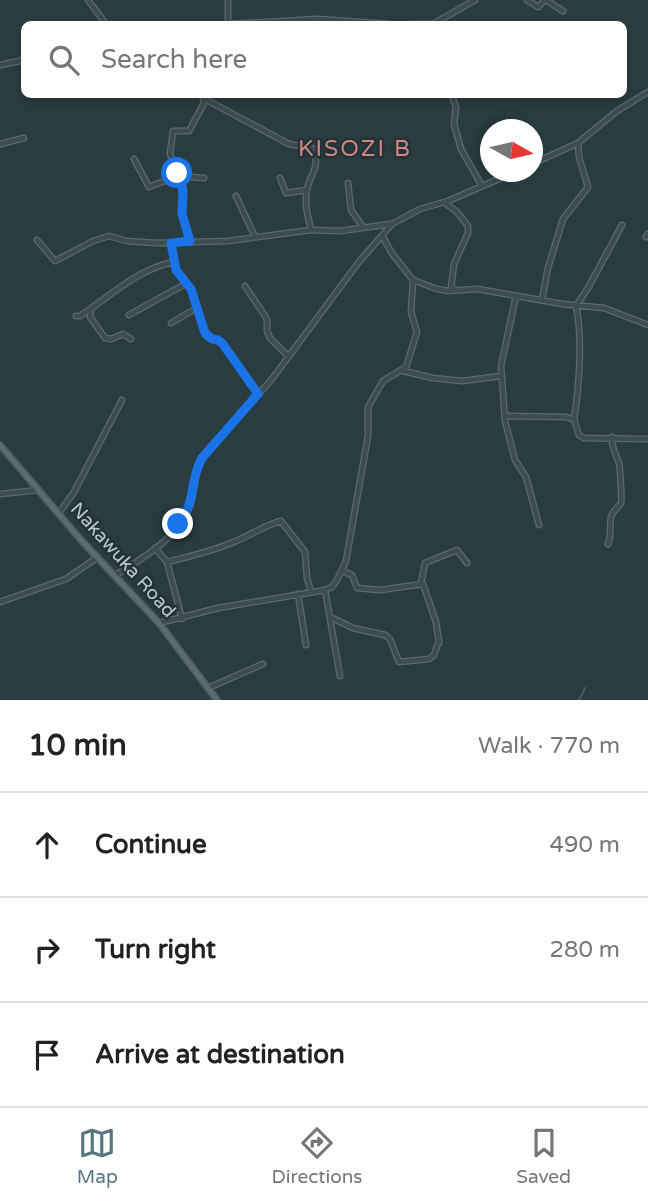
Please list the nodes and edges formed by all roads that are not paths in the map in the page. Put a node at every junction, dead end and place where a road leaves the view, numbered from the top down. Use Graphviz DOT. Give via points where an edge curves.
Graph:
graph roads {
  1 [pos="88,0"];
  2 [pos="228,0"];
  3 [pos="475,0"];
  4 [pos="527,0"];
  5 [pos="546,0"];
  6 [pos="562,11"];
  7 [pos="104,21"];
  8 [pos="230,21"];
  9 [pos="282,21"];
  10 [pos="318,21"];
  11 [pos="437,21"];
  12 [pos="21,61"];
  13 [pos="0,65"];
  14 [pos="648,92"];
  15 [pos="203,98"];
  16 [pos="206,98"];
  17 [pos="453,98"];
  18 [pos="24,138"];
  19 [pos="578,143"];
  20 [pos="0,144"];
  21 [pos="134,159"];
  22 [pos="543,159"];
  23 [pos="178,175"];
  24 [pos="204,178"];
  25 [pos="280,178"];
  26 [pos="491,182"];
  27 [pos="348,183"];
  28 [pos="482,186"];
  29 [pos="307,190"];
  30 [pos="236,196"];
  31 [pos="445,202"];
  32 [pos="392,224"];
  33 [pos="381,225"];
  34 [pos="622,225"];
  35 [pos="363,228"];
  36 [pos="311,230"];
  37 [pos="384,234"];
  38 [pos="256,237"];
  39 [pos="37,240"];
  40 [pos="190,241"];
  41 [pos="171,243"];
  42 [pos="174,262"];
  43 [pos="413,281"];
  44 [pos="187,284"];
  45 [pos="245,286"];
  46 [pos="457,290"];
  47 [pos="516,296"];
  48 [pos="542,300"];
  49 [pos="576,306"];
  50 [pos="197,308"];
  51 [pos="91,309"];
  52 [pos="129,315"];
  53 [pos="76,316"];
  54 [pos="171,323"];
  55 [pos="648,325"];
  56 [pos="131,339"];
  57 [pos="288,356"];
  58 [pos="403,371"];
  59 [pos="501,376"];
  60 [pos="258,394"];
  61 [pos="122,400"];
  62 [pos="505,416"];
  63 [pos="574,419"];
  64 [pos="612,437"];
  65 [pos="648,439"];
  66 [pos="0,445"];
  67 [pos="38,490"];
  68 [pos="0,494"];
  69 [pos="59,513"];
  70 [pos="539,525"];
  71 [pos="608,544"];
  72 [pos="155,548"];
  73 [pos="99,557"];
  74 [pos="167,562"];
  75 [pos="467,563"];
  76 [pos="342,571"];
  77 [pos="114,576"];
  78 [pos="421,583"];
  79 [pos="325,590"];
  80 [pos="311,592"];
  81 [pos="298,594"];
  82 [pos="0,602"];
  83 [pos="330,617"];
  84 [pos="182,619"];
  85 [pos="159,623"];
  86 [pos="306,645"];
  87 [pos="263,664"];
  88 [pos="340,676"];
  89 [pos="208,688"];
  90 [pos="217,700"];
  1 -- 7 [label="street"];
  2 -- 8 [label="street"];
  3 -- 11 [label="street"];
  4 -- 5 [label="street" via="538,7"];
  5 -- 6 [label="street"];
  9 -- 10 [label="street"];
  12 -- 13 [label="street"];
  14 -- 19 [label="street"];
  15 -- 23 [label="street" via="189,131 171,134 170,154"];
  16 -- 29 [label="street" via="289,144 312,148 317,164"];
  17 -- 28 [label="street" via="461,149"];
  18 -- 20 [label="street"];
  19 -- 22 [label="street"];
  19 -- 48 [label="street" via="588,187 563,219"];
  21 -- 23 [label="street" via="149,187"];
  23 -- 24 [label="street"];
  23 -- 40 [label="street"];
  25 -- 29 [label="street" via="286,193"];
  26 -- 28 [label="street"];
  27 -- 35 [label="street" via="351,210"];
  28 -- 31 [label="street"];
  29 -- 36 [label="street"];
  30 -- 38 [label="street"];
  31 -- 32 [label="street"];
  31 -- 46 [label="street" via="468,226 454,264 451,288"];
  32 -- 33 [label="street"];
  32 -- 37 [label="street"];
  33 -- 35 [label="street"];
  33 -- 37 [label="street"];
  34 -- 49 [label="street"];
  35 -- 36 [label="street"];
  36 -- 38 [label="street"];
  37 -- 43 [label="street"];
  37 -- 57 [label="street"];
  38 -- 40 [label="street"];
  39 -- 41 [label="street" via="55,261 108,236"];
  40 -- 41 [label="street"];
  41 -- 42 [label="street"];
  42 -- 44 [label="street"];
  42 -- 51 [label="street" via="127,284"];
  43 -- 46 [label="street" via="442,291"];
  43 -- 58 [label="street" via="411,312 417,331"];
  44 -- 50 [label="street"];
  44 -- 52 [label="street"];
  45 -- 57 [label="street" via="267,319 268,334"];
  46 -- 47 [label="street"];
  47 -- 48 [label="street"];
  47 -- 59 [label="street"];
  48 -- 49 [label="street"];
  49 -- 55 [label="street" via="604,308"];
  49 -- 63 [label="street" via="580,337"];
  50 -- 54 [label="street"];
  50 -- 60 [label="street" via="207,337 222,343"];
  51 -- 53 [label="street"];
  51 -- 56 [label="street" via="90,317 105,338 123,334"];
  57 -- 60 [label="street"];
  58 -- 59 [label="street" via="462,381"];
  58 -- 76 [label="street" via="383,381 366,410 368,436"];
  59 -- 62 [label="street"];
  60 -- 72 [label="street" via="202,458 185,516"];
  61 -- 69 [label="street"];
  62 -- 63 [label="street"];
  62 -- 70 [label="street"];
  63 -- 64 [label="street" via="581,437"];
  64 -- 65 [label="street"];
  64 -- 71 [label="street" via="622,493 612,515"];
  66 -- 67 [label="main road, Nakawuka Road"];
  67 -- 68 [label="street"];
  67 -- 69 [label="main road, Nakawuka Road"];
  69 -- 73 [label="main road, Nakawuka Road"];
  72 -- 74 [label="street"];
  72 -- 77 [label="street"];
  73 -- 77 [label="main road, Nakawuka Road"];
  73 -- 82 [label="street" via="66,579"];
  74 -- 80 [label="street" via="211,551 281,521 305,552"];
  74 -- 84 [label="street"];
  75 -- 78 [label="street" via="457,550 425,563"];
  76 -- 78 [label="street" via="352,575 357,588 367,590"];
  76 -- 79 [label="street"];
  77 -- 85 [label="main road, Nakawuka Road"];
  78 -- 83 [label="street" via="439,641 429,659 399,662 385,635"];
  79 -- 80 [label="street"];
  79 -- 83 [label="street"];
  80 -- 81 [label="street"];
  81 -- 84 [label="street"];
  81 -- 86 [label="street"];
  83 -- 88 [label="street"];
  84 -- 85 [label="street"];
  85 -- 89 [label="main road, Nakawuka Road"];
  87 -- 89 [label="street"];
  89 -- 90 [label="main road, Nakawuka Road"];
}
